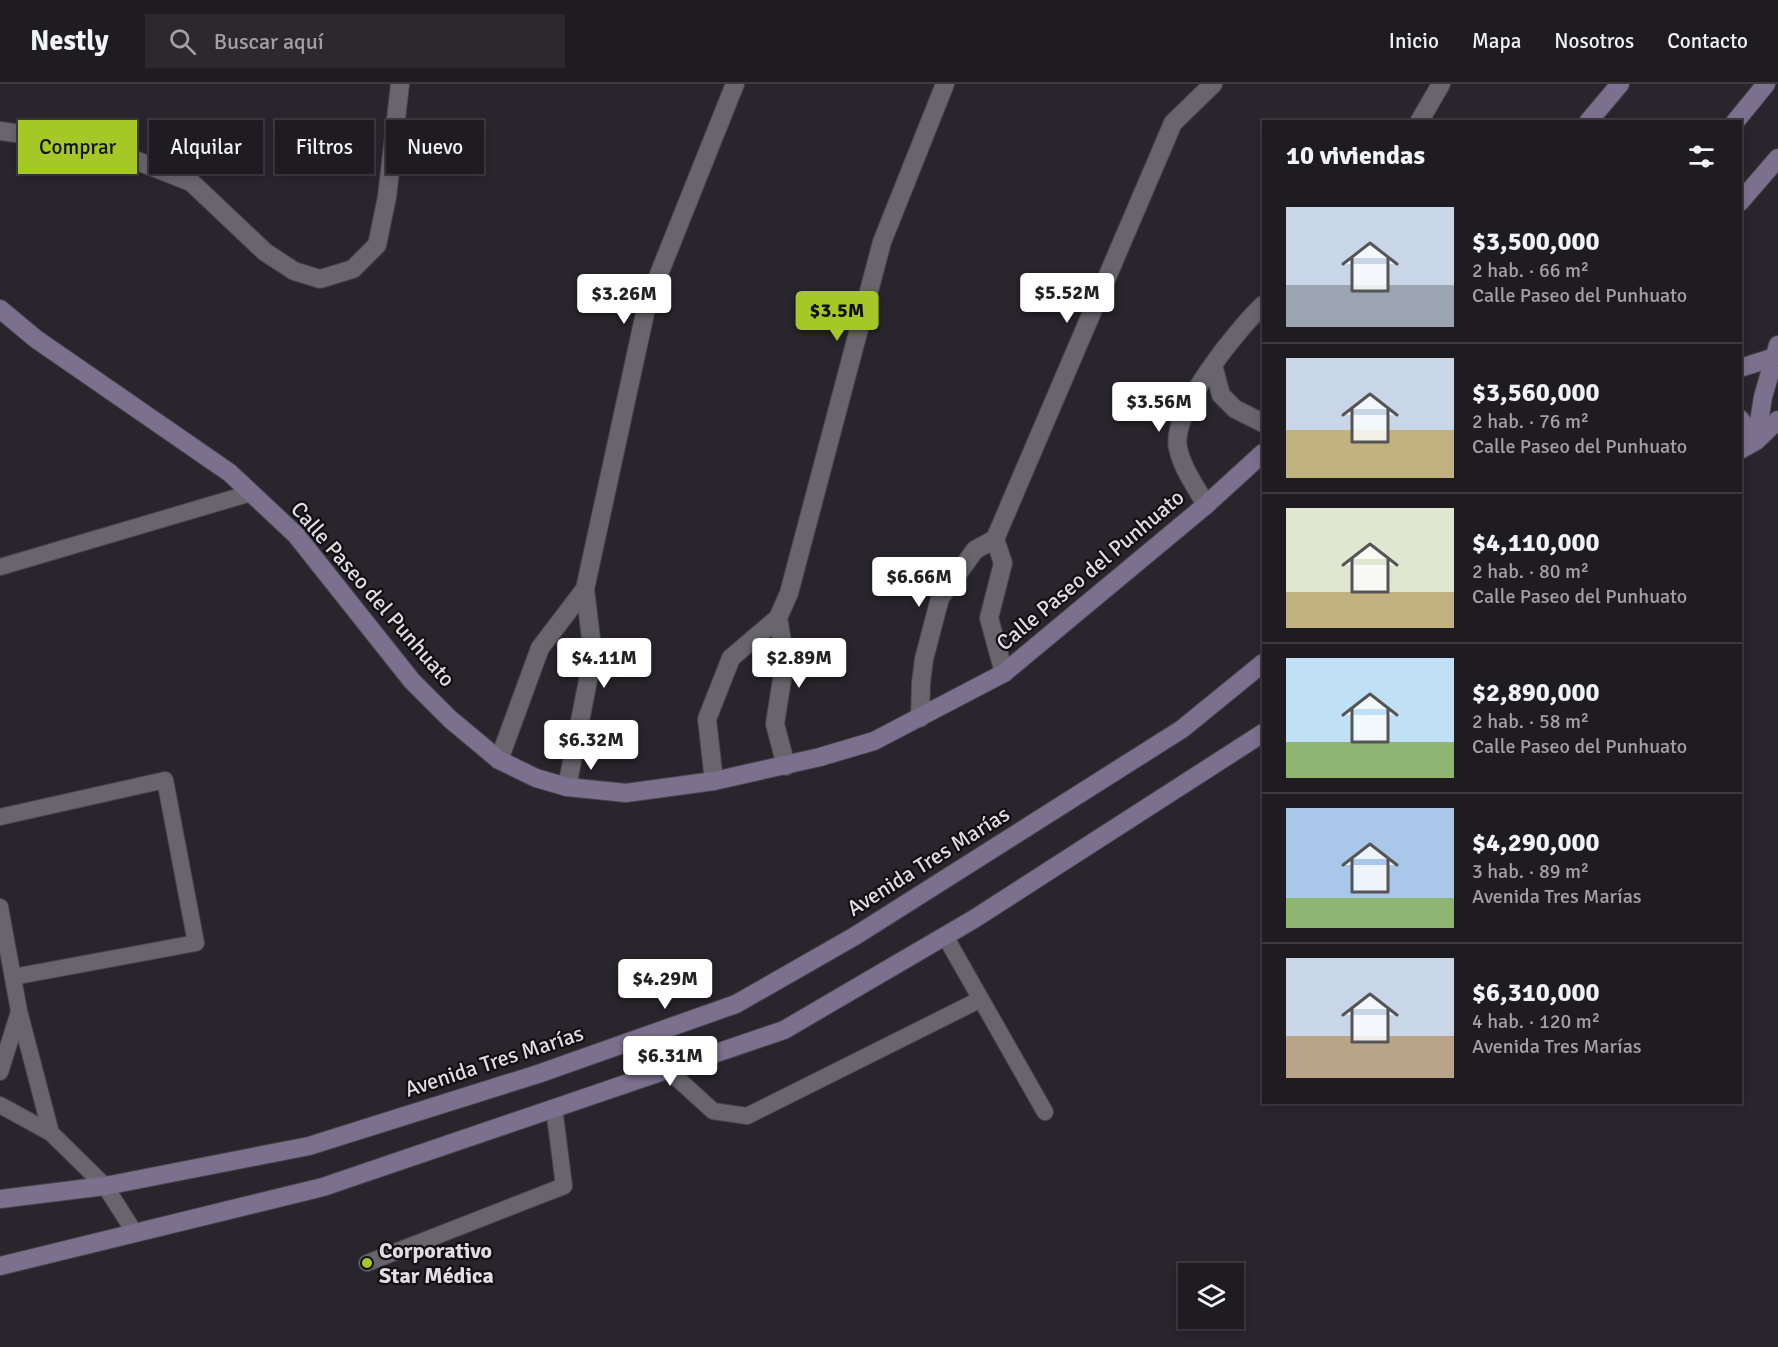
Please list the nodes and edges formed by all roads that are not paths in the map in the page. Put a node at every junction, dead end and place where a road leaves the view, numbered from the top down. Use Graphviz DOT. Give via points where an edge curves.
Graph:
graph roads {
  1 [pos="400,84"];
  2 [pos="735,84"];
  3 [pos="945,84"];
  4 [pos="1213,84"];
  5 [pos="1441,84"];
  6 [pos="1620,84"];
  7 [pos="1766,84"];
  8 [pos="1420,120"];
  9 [pos="1590,120"];
  10 [pos="1737,120"];
  11 [pos="0,130"];
  12 [pos="1778,158"];
  13 [pos="1742,200"];
  14 [pos="1262,306"];
  15 [pos="0,309"];
  16 [pos="1776,353"];
  17 [pos="1213,365"];
  18 [pos="1742,367"];
  19 [pos="1778,420"];
  20 [pos="1262,422"];
  21 [pos="1742,426"];
  22 [pos="1748,446"];
  23 [pos="1262,454"];
  24 [pos="251,493"];
  25 [pos="1206,505"];
  26 [pos="995,539"];
  27 [pos="0,567"];
  28 [pos="585,589"];
  29 [pos="778,618"];
  30 [pos="1262,664"];
  31 [pos="1004,673"];
  32 [pos="920,718"];
  33 [pos="1262,734"];
  34 [pos="499,760"];
  35 [pos="786,766"];
  36 [pos="714,781"];
  37 [pos="567,786"];
  38 [pos="0,817"];
  39 [pos="0,907"];
  40 [pos="945,936"];
  41 [pos="13,977"];
  42 [pos="980,1000"];
  43 [pos="19,1011"];
  44 [pos="668,1069"];
  45 [pos="0,1072"];
  46 [pos="0,1105"];
  47 [pos="554,1108"];
  48 [pos="1045,1112"];
  49 [pos="51,1133"];
  50 [pos="105,1186"];
  51 [pos="0,1198"];
  52 [pos="135,1233"];
  53 [pos="367,1263"];
  54 [pos="0,1266"];
  1 -- 11 [label="street" via="387,197 376,245 353,269 320,279 294,271 265,252 191,182 94,144"];
  2 -- 28 [label="street" via="647,304"];
  3 -- 29 [label="street" via="882,242 789,593"];
  4 -- 26 [label="street" via="1173,123"];
  5 -- 8 [label="street"];
  6 -- 9 [label="main road"];
  7 -- 10 [label="main road"];
  12 -- 13 [label="main road"];
  14 -- 17 [label="street, Calle Paseo del Punhuato"];
  15 -- 24 [label="main road, Calle Paseo del Punhuato" via="36,339 230,473"];
  16 -- 18 [label="main road"];
  16 -- 22 [label="main road"];
  17 -- 20 [label="street" via="1221,395 1235,409"];
  17 -- 25 [label="street, Calle Paseo del Punhuato" via="1195,390 1178,433 1177,446"];
  19 -- 22 [label="main road"];
  21 -- 22 [label="main road"];
  23 -- 25 [label="main road, Calle Paseo del Punhuato"];
  24 -- 27 [label="lane"];
  24 -- 34 [label="main road, Calle Paseo del Punhuato" via="296,535 412,681"];
  25 -- 31 [label="main road, Calle Paseo del Punhuato"];
  26 -- 31 [label="street, Calle Paseo del Punhuato" via="1004,563 989,618"];
  26 -- 32 [label="street" via="975,550 940,598 924,659"];
  28 -- 34 [label="street" via="540,648"];
  28 -- 37 [label="street" via="593,655"];
  29 -- 35 [label="street" via="784,660 775,724"];
  29 -- 36 [label="street" via="731,658 708,719"];
  30 -- 50 [label="main road, Avenida Tres Marías" via="1182,729 855,936 736,1004 538,1074 309,1146"];
  31 -- 32 [label="main road, Calle Paseo del Punhuato"];
  32 -- 35 [label="main road, Calle Paseo del Punhuato" via="874,741"];
  33 -- 40 [label="main road"];
  34 -- 37 [label="main road, Calle Paseo del Punhuato" via="536,778"];
  35 -- 36 [label="main road, Calle Paseo del Punhuato"];
  36 -- 37 [label="main road, Calle Paseo del Punhuato" via="626,793"];
  38 -- 41 [label="lane" via="165,780 196,943"];
  39 -- 41 [label="lane"];
  40 -- 42 [label="lane"];
  40 -- 44 [label="main road" via="784,1030"];
  41 -- 43 [label="lane"];
  42 -- 44 [label="lane" via="747,1116 713,1111"];
  42 -- 48 [label="lane"];
  43 -- 45 [label="lane"];
  43 -- 49 [label="lane"];
  44 -- 47 [label="main road"];
  46 -- 49 [label="lane"];
  47 -- 52 [label="main road" via="323,1187"];
  47 -- 53 [label="lane" via="564,1186"];
  49 -- 50 [label="lane"];
  50 -- 51 [label="main road, Avenida Tres Marías"];
  50 -- 52 [label="lane"];
  52 -- 54 [label="main road"];
}
